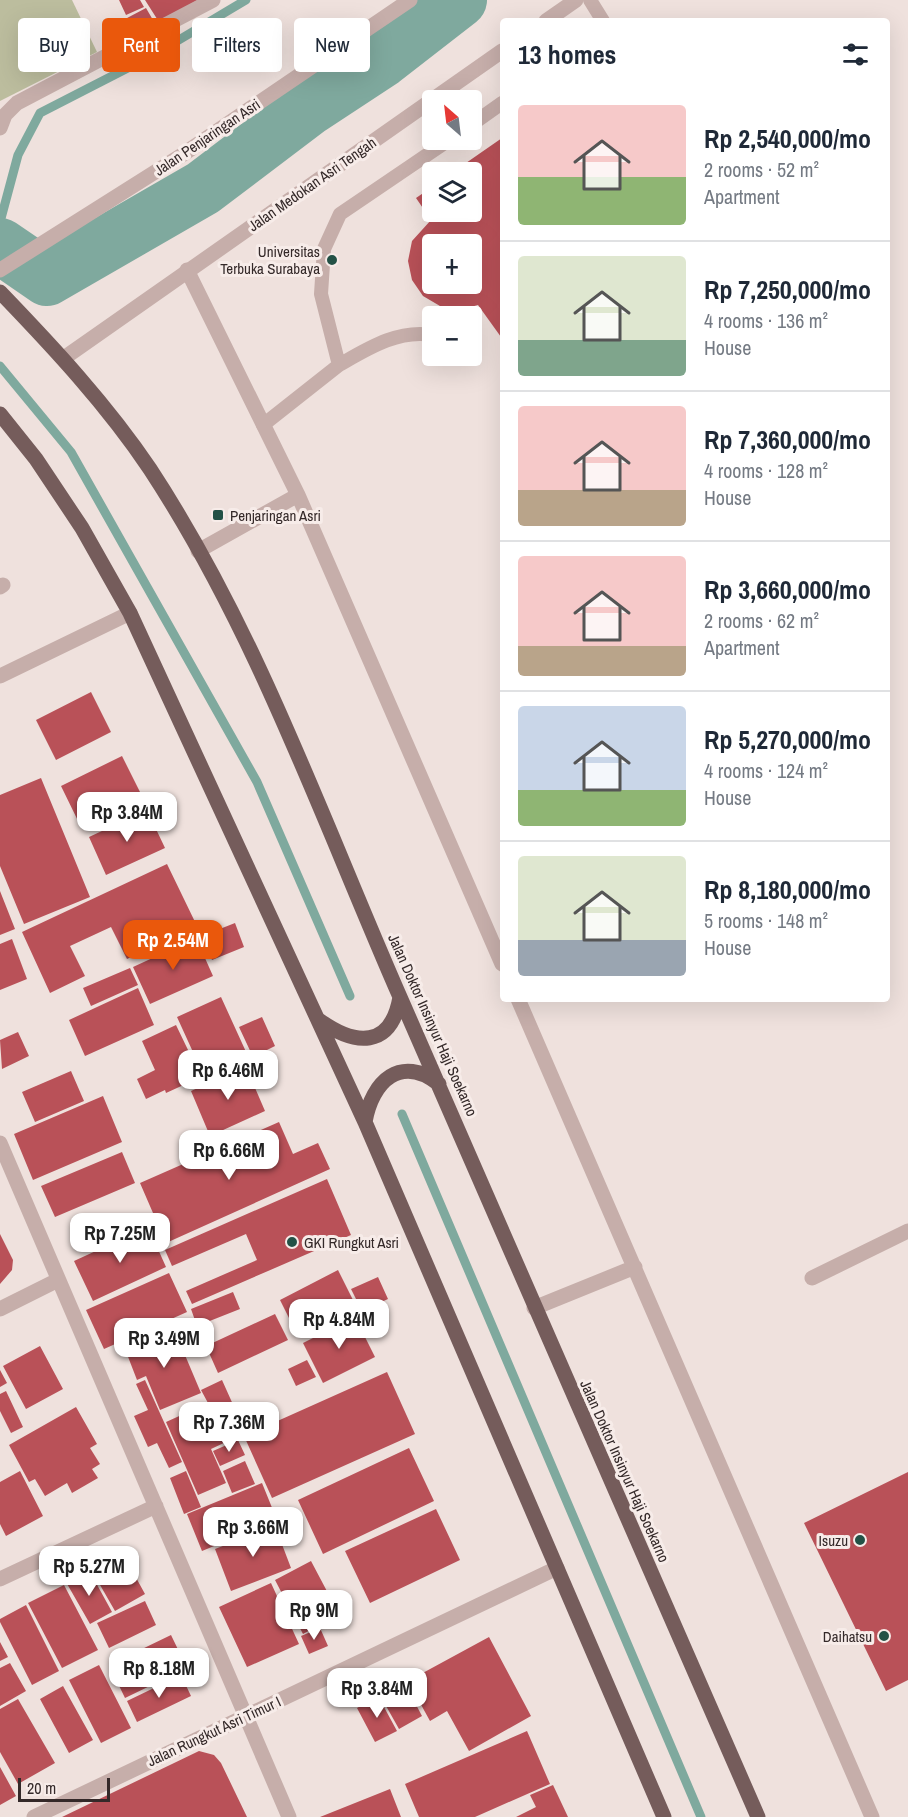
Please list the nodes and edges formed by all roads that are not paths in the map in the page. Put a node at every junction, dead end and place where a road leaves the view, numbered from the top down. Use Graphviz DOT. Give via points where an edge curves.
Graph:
graph roads {
  1 [pos="213,0"];
  2 [pos="410,0"];
  3 [pos="576,0"];
  4 [pos="590,0"];
  5 [pos="550,18"];
  6 [pos="601,18"];
  7 [pos="500,52"];
  8 [pos="500,104"];
  9 [pos="482,117"];
  10 [pos="0,128"];
  11 [pos="434,150"];
  12 [pos="4,267"];
  13 [pos="188,270"];
  14 [pos="0,292"];
  15 [pos="422,334"];
  16 [pos="64,358"];
  17 [pos="339,365"];
  18 [pos="0,414"];
  19 [pos="263,425"];
  20 [pos="297,495"];
  21 [pos="198,551"];
  22 [pos="130,614"];
  23 [pos="0,676"];
  24 [pos="500,958"];
  25 [pos="400,997"];
  26 [pos="519,1002"];
  27 [pos="317,1019"];
  28 [pos="440,1084"];
  29 [pos="365,1122"];
  30 [pos="0,1143"];
  31 [pos="908,1231"];
  32 [pos="635,1267"];
  33 [pos="812,1278"];
  34 [pos="58,1280"];
  35 [pos="534,1308"];
  36 [pos="0,1309"];
  37 [pos="156,1506"];
  38 [pos="557,1568"];
  39 [pos="0,1579"];
  40 [pos="246,1716"];
  41 [pos="34,1817"];
  42 [pos="289,1817"];
  43 [pos="664,1817"];
  44 [pos="758,1817"];
  45 [pos="872,1817"];
  1 -- 10 [label="street" via="17,103 4,115"];
  2 -- 12 [label="street, Jalan Penjaringan Asri" via="182,155"];
  3 -- 5 [label="street"];
  4 -- 6 [label="lane"];
  7 -- 13 [label="street, Jalan Medokan Asri Tengah"];
  8 -- 9 [label="lane"];
  11 -- 17 [label="lane" via="340,214 324,249 321,294"];
  13 -- 16 [label="street, Jalan Medokan Asri Tengah"];
  13 -- 19 [label="street"];
  14 -- 16 [label="main road, Jalan Doktor Insinyur Haji Soekarno"];
  15 -- 17 [label="lane" via="381,342"];
  16 -- 21 [label="main road, Jalan Doktor Insinyur Haji Soekarno" via="149,468"];
  17 -- 19 [label="lane"];
  18 -- 22 [label="main road" via="82,528"];
  19 -- 20 [label="street"];
  20 -- 21 [label="street"];
  20 -- 24 [label="street"];
  21 -- 25 [label="main road, Jalan Doktor Insinyur Haji Soekarno" via="295,747"];
  22 -- 23 [label="street"];
  22 -- 27 [label="main road"];
  25 -- 27 [label="main road" via="389,1026 361,1040 346,1038"];
  25 -- 28 [label="main road, Jalan Doktor Insinyur Haji Soekarno"];
  26 -- 32 [label="street"];
  27 -- 29 [label="main road"];
  28 -- 29 [label="main road" via="420,1073 396,1073 373,1093"];
  28 -- 35 [label="main road, Jalan Doktor Insinyur Haji Soekarno"];
  29 -- 38 [label="main road"];
  30 -- 34 [label="street"];
  31 -- 33 [label="street"];
  32 -- 35 [label="street"];
  32 -- 45 [label="street"];
  34 -- 36 [label="street"];
  34 -- 37 [label="street"];
  35 -- 44 [label="main road, Jalan Doktor Insinyur Haji Soekarno"];
  37 -- 39 [label="street"];
  37 -- 40 [label="street"];
  38 -- 40 [label="street, Jalan Rungkut Asri Timur I"];
  38 -- 43 [label="main road"];
  40 -- 41 [label="street, Jalan Rungkut Asri Timur I"];
  40 -- 42 [label="street"];
}
